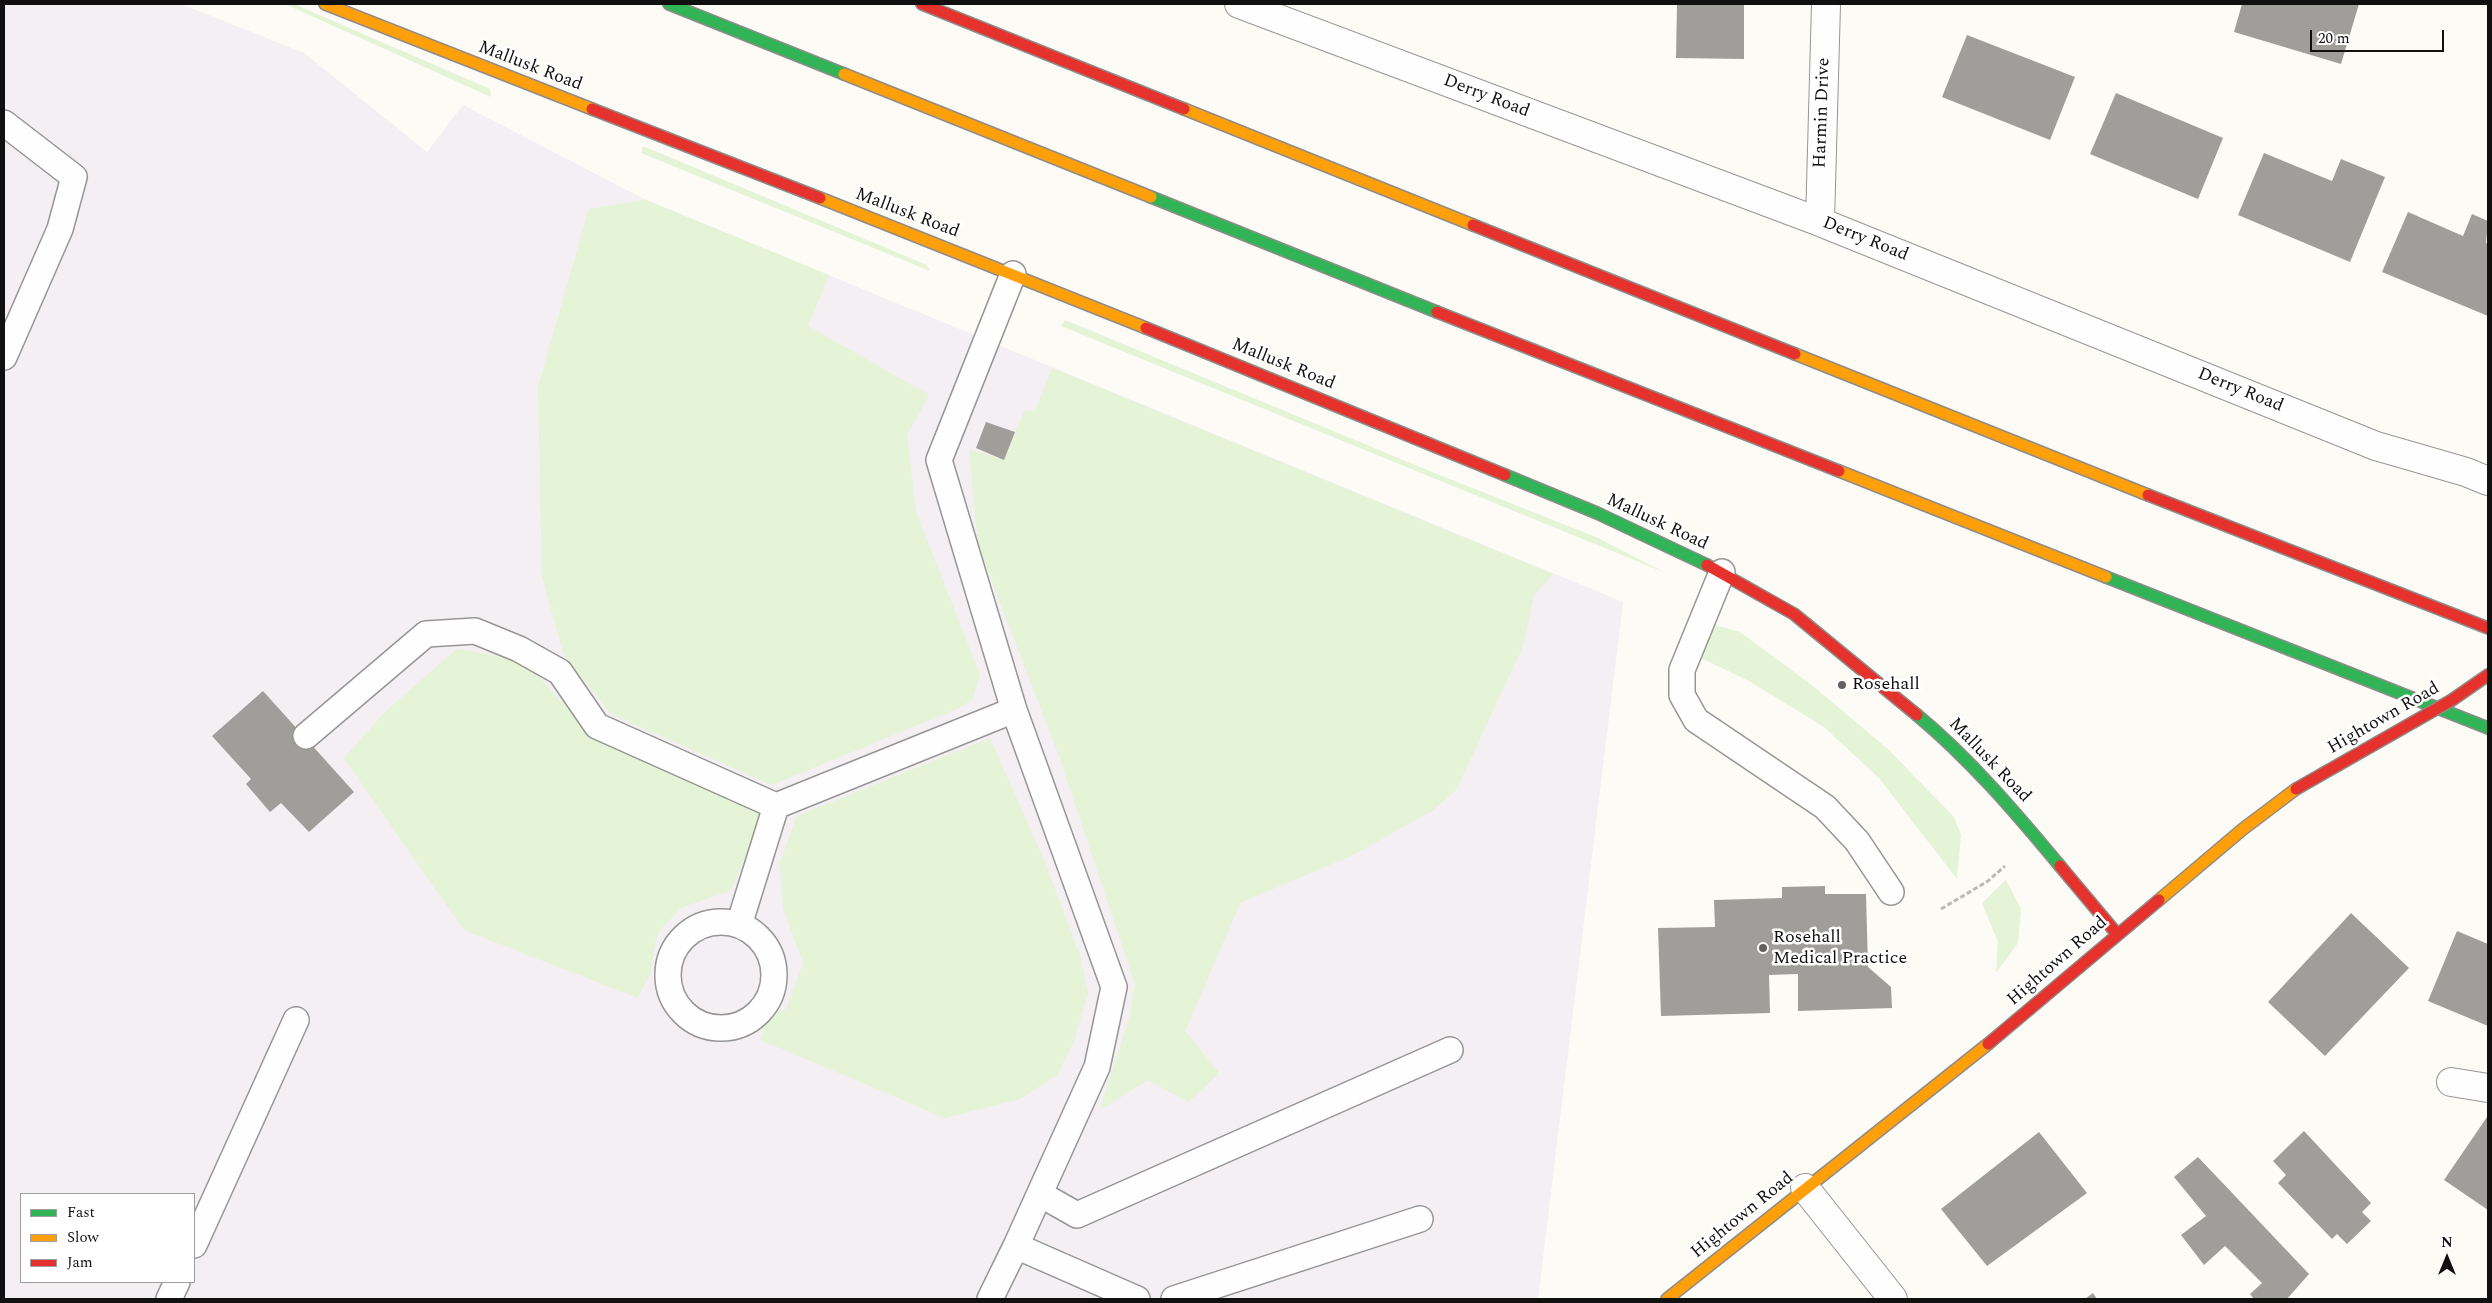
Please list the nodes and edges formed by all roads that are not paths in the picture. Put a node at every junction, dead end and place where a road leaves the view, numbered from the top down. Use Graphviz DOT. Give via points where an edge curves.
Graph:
graph roads {
  1 [pos="325,4"];
  2 [pos="669,4"];
  3 [pos="922,4"];
  4 [pos="1239,4"];
  5 [pos="1826,4"];
  6 [pos="4,123"];
  7 [pos="1820,222"];
  8 [pos="1013,274"];
  9 [pos="4,357"];
  10 [pos="2488,481"];
  11 [pos="1722,572"];
  12 [pos="2488,628"];
  13 [pos="2488,675"];
  14 [pos="1014,710"];
  15 [pos="2488,728"];
  16 [pos="306,736"];
  17 [pos="776,806"];
  18 [pos="1891,892"];
  19 [pos="739,925"];
  20 [pos="2117,934"];
  21 [pos="296,1020"];
  22 [pos="1450,1050"];
  23 [pos="2451,1082"];
  24 [pos="2488,1088"];
  25 [pos="1805,1188"];
  26 [pos="1040,1194"];
  27 [pos="1420,1220"];
  28 [pos="195,1243"];
  29 [pos="1016,1246"];
  30 [pos="177,1283"];
  31 [pos="169,1299"];
  32 [pos="990,1299"];
  33 [pos="1137,1299"];
  34 [pos="1174,1299"];
  35 [pos="1667,1299"];
  36 [pos="1893,1299"];
  1 -- 8 [label="main road, Mallusk Road"];
  2 -- 15 [label="main road" via="1501,338"];
  3 -- 12 [label="main road" via="2102,477"];
  4 -- 7 [label="street, Derry Road"];
  5 -- 7 [label="street, Harmin Drive"];
  6 -- 9 [label="lane" via="74,177 60,229"];
  7 -- 10 [label="street, Derry Road" via="2376,446"];
  8 -- 11 [label="main road, Mallusk Road" via="1588,510"];
  8 -- 14 [label="lane" via="939,460"];
  11 -- 18 [label="lane" via="1682,670 1682,695 1696,720 1825,807 1857,841"];
  11 -- 20 [label="main road, Mallusk Road" via="1794,614 1946,739 2021,819"];
  13 -- 20 [label="main road, Hightown Road, bridge" via="2452,700 2296,789"];
  14 -- 17 [label="lane"];
  14 -- 26 [label="lane" via="1114,987 1098,1067"];
  16 -- 17 [label="lane" via="426,634 475,631 560,672 597,726"];
  17 -- 19 [label="lane"];
  19 -- 19 [label="lane" via="754,933 766,946 773,962 774,980 770,996 754,1017 731,1028 713,1028 696,1023 672,998 669,962 676,946 688,933 704,925 721,922"];
  20 -- 25 [label="main road, Hightown Road" via="2008,1028"];
  21 -- 28 [label="lane"];
  22 -- 26 [label="lane" via="1077,1215"];
  23 -- 24 [label="street"];
  25 -- 35 [label="main road, Hightown Road"];
  25 -- 36 [label="street"];
  26 -- 29 [label="lane"];
  27 -- 34 [label="lane"];
  29 -- 32 [label="lane"];
  29 -- 33 [label="lane"];
  30 -- 31 [label="lane"];
}
